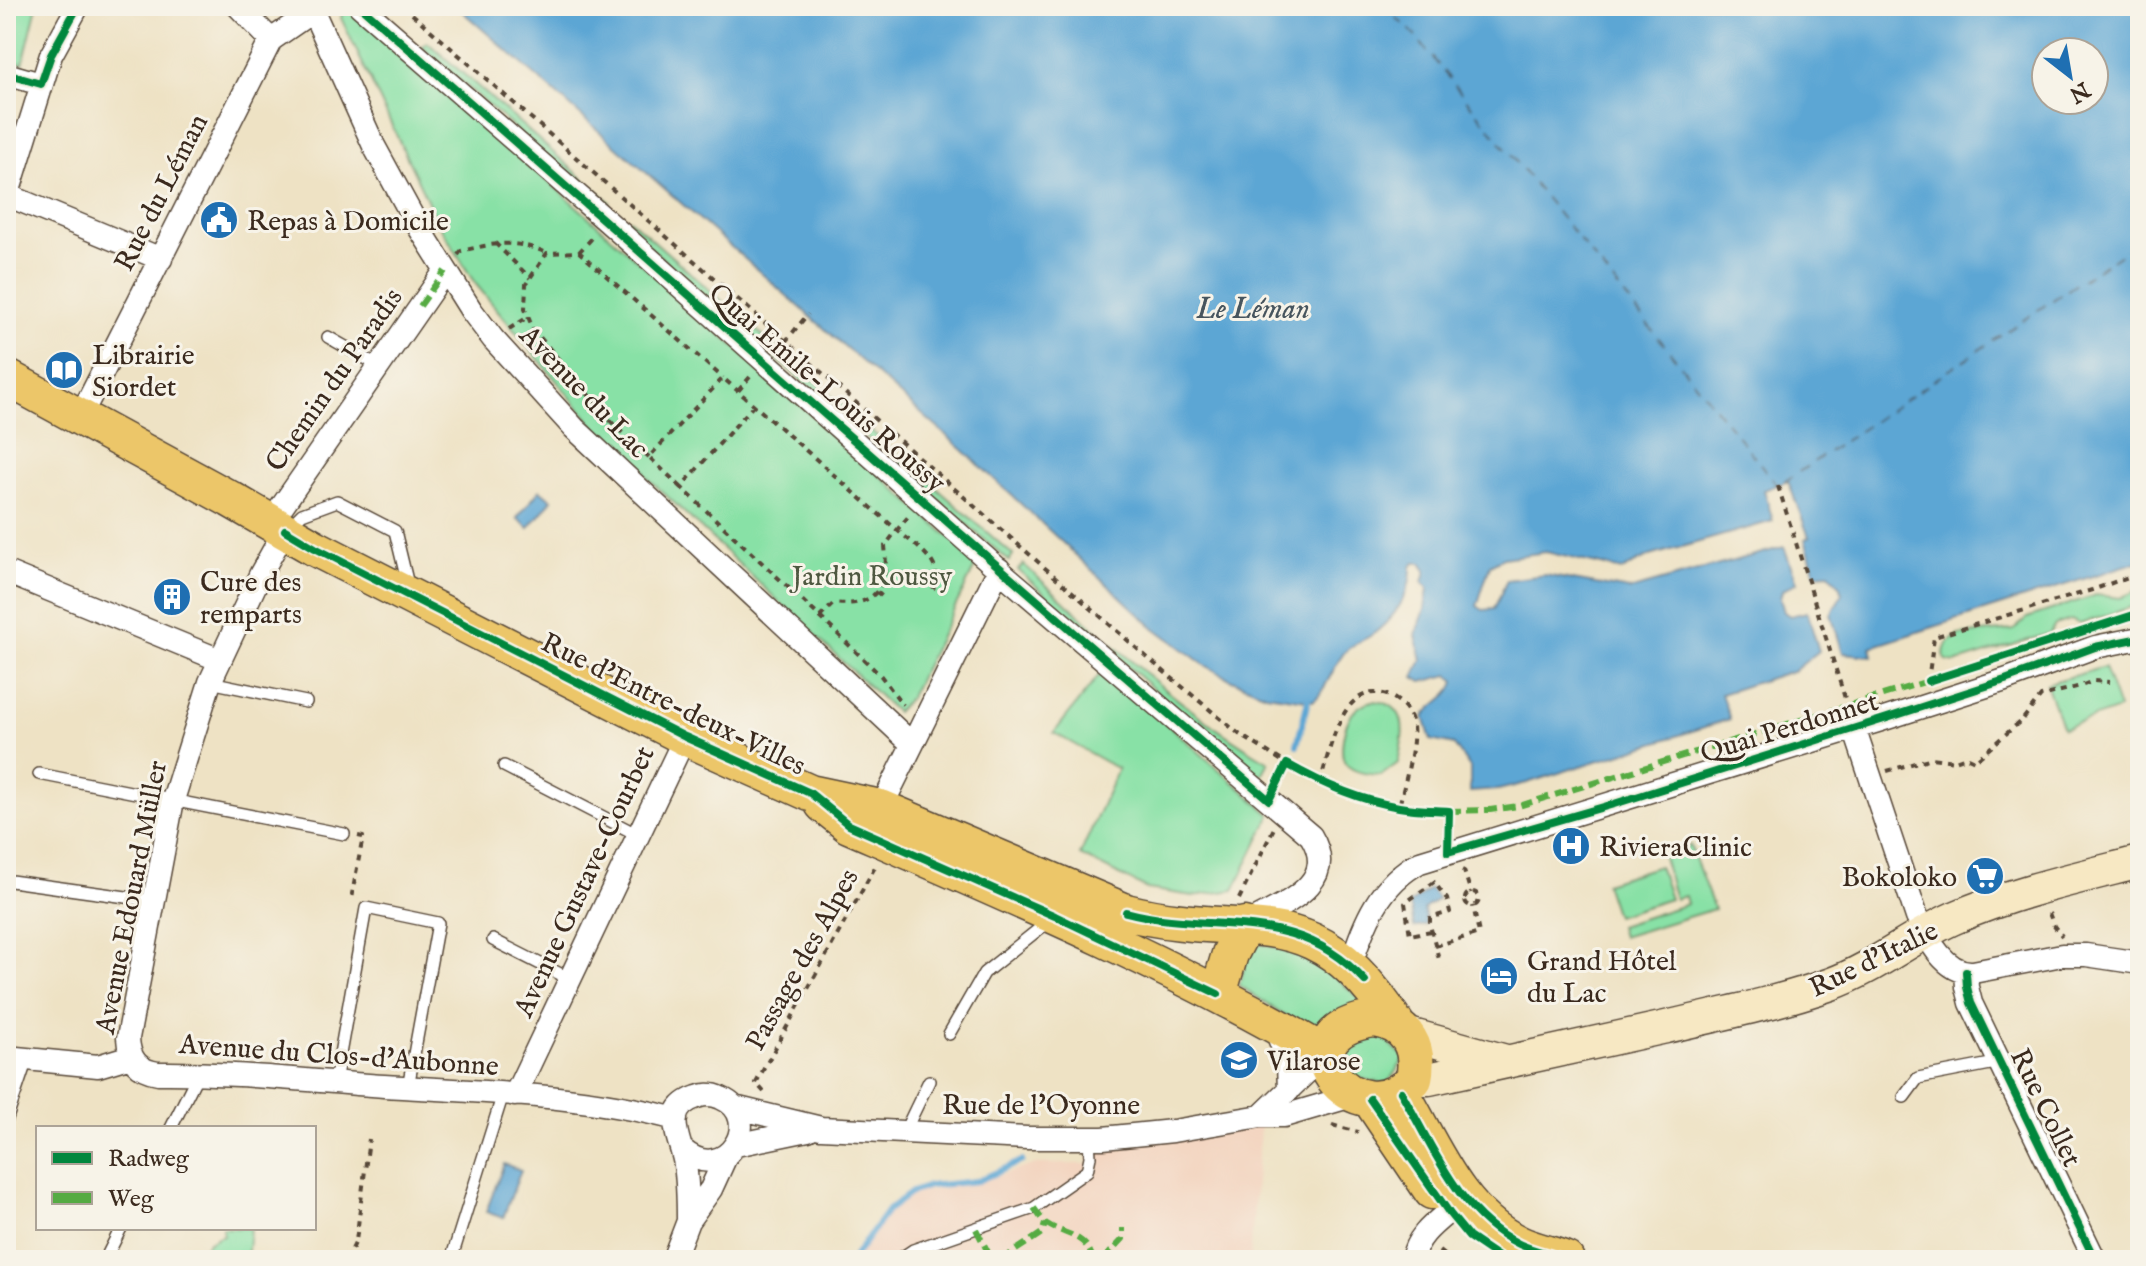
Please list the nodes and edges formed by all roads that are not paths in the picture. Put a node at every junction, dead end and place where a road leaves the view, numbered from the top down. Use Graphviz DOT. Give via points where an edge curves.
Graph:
graph roads {
  1 [pos="78,6"];
  2 [pos="238,6"];
  3 [pos="360,6"];
  4 [pos="314,9"];
  5 [pos="271,40"];
  6 [pos="6,74"];
  7 [pos="41,84"];
  8 [pos="7,198"];
  9 [pos="161,259"];
  10 [pos="445,271"];
  11 [pos="328,337"];
  12 [pos="379,366"];
  13 [pos="18,384"];
  14 [pos="80,417"];
  15 [pos="278,526"];
  16 [pos="999,569"];
  17 [pos="6,572"];
  18 [pos="411,597"];
  19 [pos="2140,638"];
  20 [pos="220,660"];
  21 [pos="210,682"];
  22 [pos="306,702"];
  23 [pos="1854,728"];
  24 [pos="685,737"];
  25 [pos="916,738"];
  26 [pos="504,766"];
  27 [pos="39,774"];
  28 [pos="810,793"];
  29 [pos="173,800"];
  30 [pos="881,808"];
  31 [pos="344,834"];
  32 [pos="638,835"];
  33 [pos="2140,862"];
  34 [pos="11,881"];
  35 [pos="155,901"];
  36 [pos="1241,913"];
  37 [pos="1055,916"];
  38 [pos="1926,934"];
  39 [pos="493,940"];
  40 [pos="2140,963"];
  41 [pos="1351,965"];
  42 [pos="1966,972"];
  43 [pos="570,979"];
  44 [pos="1218,994"];
  45 [pos="1273,1023"];
  46 [pos="1400,1029"];
  47 [pos="949,1034"];
  48 [pos="131,1056"];
  49 [pos="1325,1057"];
  50 [pos="16,1058"];
  51 [pos="1509,1061"];
  52 [pos="2001,1062"];
  53 [pos="198,1074"];
  54 [pos="929,1081"];
  55 [pos="335,1082"];
  56 [pos="408,1087"];
  57 [pos="1289,1090"];
  58 [pos="509,1094"];
  59 [pos="1904,1097"];
  60 [pos="1392,1099"];
  61 [pos="734,1107"];
  62 [pos="1261,1116"];
  63 [pos="676,1119"];
  64 [pos="6,1121"];
  65 [pos="172,1126"];
  66 [pos="821,1128"];
  67 [pos="904,1133"];
  68 [pos="1089,1137"];
  69 [pos="683,1150"];
  70 [pos="732,1150"];
  71 [pos="688,1221"];
  72 [pos="1437,1222"];
  73 [pos="120,1230"];
  74 [pos="105,1260"];
  75 [pos="451,1260"];
  76 [pos="673,1260"];
  77 [pos="898,1260"];
  78 [pos="1412,1260"];
  79 [pos="1503,1260"];
  80 [pos="1566,1260"];
  81 [pos="2095,1260"];
  1 -- 7 [label="street"];
  2 -- 5 [label="street"];
  3 -- 16 [label="street, Quai Emile-Louis Roussy"];
  4 -- 5 [label="street, Rue du Léman"];
  4 -- 10 [label="street, Avenue du Lac" via="374,146"];
  5 -- 9 [label="street, Rue du Léman"];
  6 -- 7 [label="street"];
  7 -- 8 [label="street"];
  8 -- 9 [label="street"];
  9 -- 14 [label="street, Rue du Léman"];
  10 -- 12 [label="street, Chemin du Paradis"];
  10 -- 25 [label="street, Avenue du Lac" via="493,339 574,428"];
  11 -- 12 [label="lane"];
  12 -- 15 [label="street, Chemin du Paradis"];
  13 -- 14 [label="main road, Rue d'Entre-deux-Villes"];
  14 -- 15 [label="main road, Rue d'Entre-deux-Villes"];
  15 -- 18 [label="main road, Rue d'Entre-deux-Villes"];
  15 -- 18 [label="lane" via="337,501 395,531"];
  15 -- 20 [label="street, Avenue Edouard Müller"];
  16 -- 25 [label="street"];
  16 -- 36 [label="street, Quai Emile-Louis Roussy" via="1315,843 1319,862 1312,885"];
  17 -- 20 [label="street"];
  18 -- 24 [label="main road, Rue d'Entre-deux-Villes"];
  19 -- 23 [label="street, Quai Perdonnet" via="2095,647"];
  20 -- 21 [label="street, Avenue Edouard Müller"];
  21 -- 22 [label="lane"];
  21 -- 29 [label="street, Avenue Edouard Müller"];
  23 -- 38 [label="street"];
  23 -- 41 [label="street, Quai Perdonnet" via="1420,862 1386,889 1360,933"];
  24 -- 28 [label="main road, Rue d'Entre-deux-Villes"];
  24 -- 32 [label="street, Avenue Gustave-Courbet"];
  25 -- 30 [label="street"];
  26 -- 32 [label="lane"];
  27 -- 29 [label="lane"];
  28 -- 30 [label="main road, Rue d'Entre-deux-Villes"];
  28 -- 37 [label="main road, Rue d'Entre-deux-Villes" via="849,825"];
  29 -- 31 [label="lane"];
  29 -- 35 [label="street, Avenue Edouard Müller"];
  30 -- 36 [label="main road, Rue d'Entre-deux-Villes" via="1126,912 1152,919"];
  32 -- 43 [label="street, Avenue Gustave-Courbet"];
  33 -- 38 [label="street, Rue d'Italie" via="2027,892"];
  34 -- 35 [label="lane"];
  35 -- 48 [label="street, Avenue Edouard Müller" via="128,1038"];
  36 -- 41 [label="main road, Rue d'Entre-deux-Villes" via="1323,945"];
  36 -- 44 [label="main road"];
  37 -- 44 [label="main road, Rue d'Entre-deux-Villes"];
  37 -- 47 [label="lane" via="984,973"];
  38 -- 42 [label="street" via="1944,960"];
  38 -- 51 [label="street, Rue d'Italie" via="1801,994"];
  39 -- 43 [label="lane"];
  40 -- 42 [label="street" via="2062,955"];
  41 -- 46 [label="main road, Rue d'Entre-deux-Villes"];
  42 -- 52 [label="street, Rue Collet" via="1971,1003"];
  43 -- 58 [label="street, Avenue Gustave-Courbet"];
  44 -- 45 [label="main road, Rue d'Entre-deux-Villes"];
  45 -- 49 [label="main road, Rue d'Entre-deux-Villes"];
  45 -- 57 [label="street" via="1286,1057"];
  46 -- 49 [label="main road" via="1375,1019 1350,1024 1331,1038"];
  46 -- 51 [label="street, Rue d'Italie"];
  46 -- 60 [label="main road" via="1414,1051"];
  48 -- 50 [label="street" via="98,1066"];
  48 -- 53 [label="street, Avenue du Clos-d'Aubonne" via="150,1072"];
  49 -- 57 [label="street"];
  49 -- 60 [label="main road" via="1334,1080"];
  50 -- 64 [label="lane"];
  51 -- 60 [label="street, Rue d'Italie"];
  52 -- 59 [label="lane" via="1918,1078"];
  52 -- 81 [label="street, Rue Collet"];
  53 -- 55 [label="street, Avenue du Clos-d'Aubonne"];
  53 -- 65 [label="lane"];
  54 -- 67 [label="lane"];
  55 -- 56 [label="street, Avenue du Clos-d'Aubonne"];
  55 -- 56 [label="lane" via="366,908 438,923"];
  56 -- 58 [label="street, Avenue du Clos-d'Aubonne"];
  57 -- 62 [label="street"];
  58 -- 63 [label="street, Avenue du Clos-d'Aubonne"];
  58 -- 75 [label="lane"];
  60 -- 62 [label="street, Rue de l'Oyonne" via="1342,1099 1284,1116"];
  60 -- 72 [label="main road"];
  60 -- 80 [label="main road" via="1479,1216 1522,1245"];
  61 -- 63 [label="street" via="706,1094 687,1102"];
  61 -- 66 [label="street, Rue de l'Oyonne"];
  61 -- 70 [label="street" via="741,1130"];
  62 -- 68 [label="street, Rue de l'Oyonne" via="1173,1131"];
  63 -- 69 [label="street" via="675,1136"];
  66 -- 67 [label="street, Rue de l'Oyonne"];
  66 -- 70 [label="street, Rue de l'Oyonne"];
  67 -- 68 [label="street, Rue de l'Oyonne"];
  68 -- 77 [label="lane" via="1087,1171 1048,1200"];
  69 -- 70 [label="street" via="704,1161"];
  69 -- 71 [label="street"];
  70 -- 71 [label="street"];
  71 -- 76 [label="street"];
  72 -- 78 [label="street" via="1416,1244"];
  72 -- 79 [label="main road"];
  73 -- 74 [label="lane"];
}
